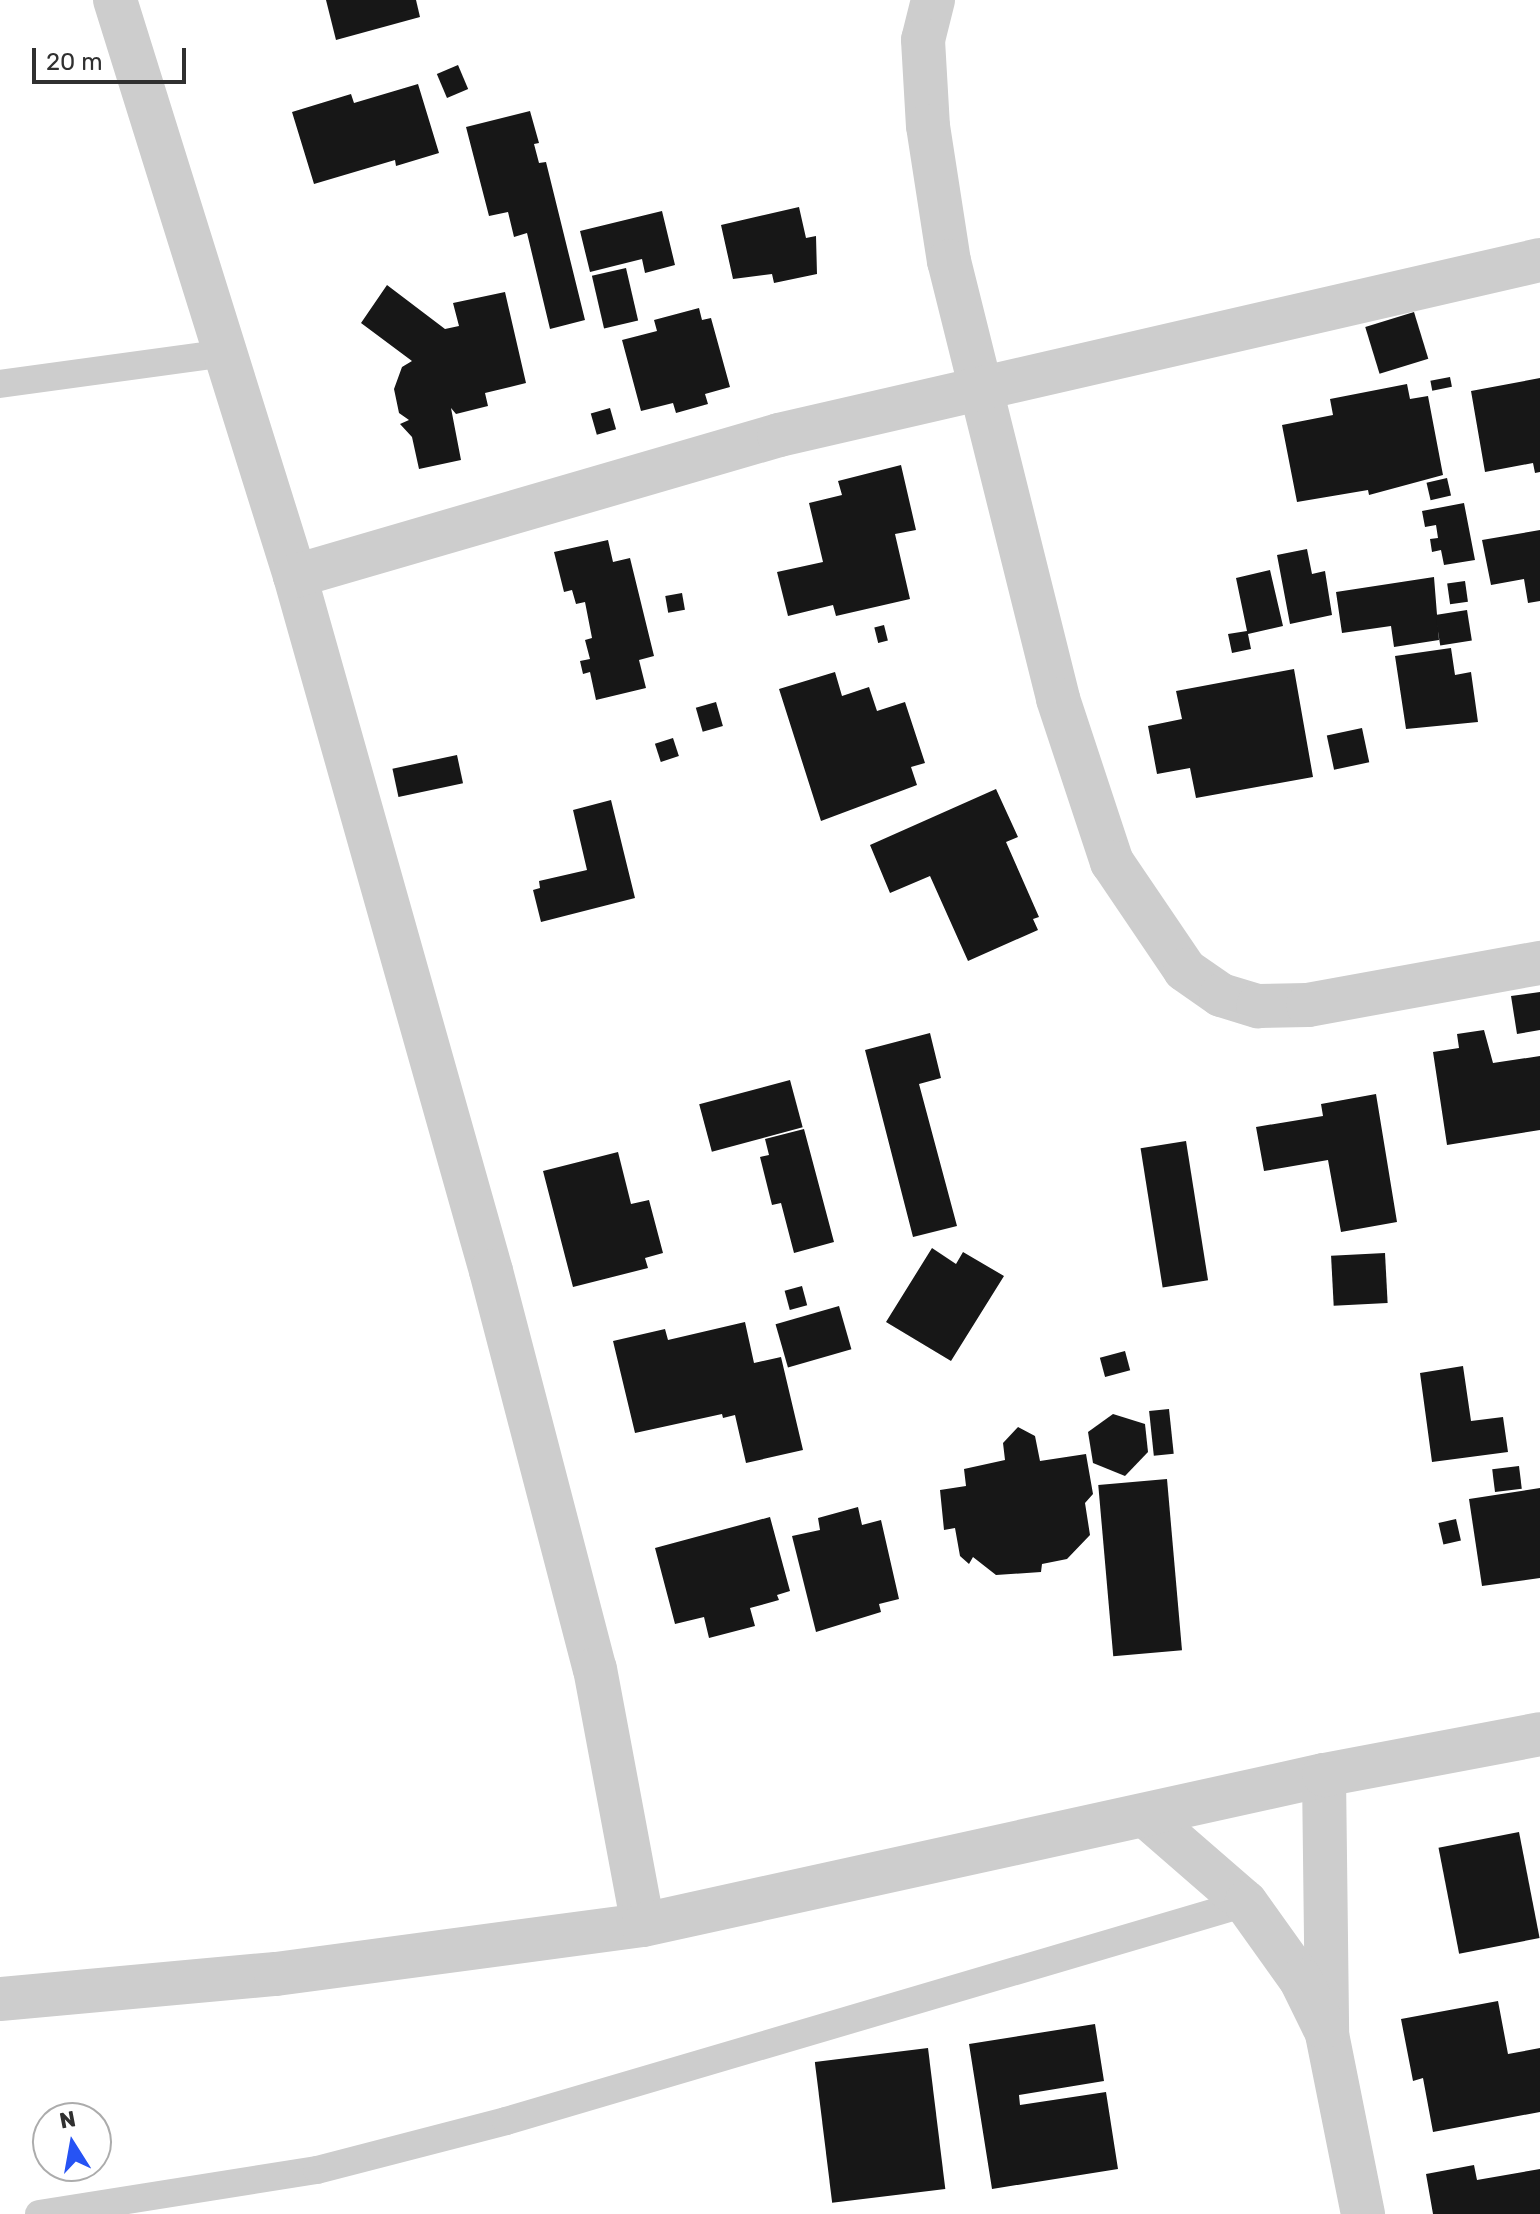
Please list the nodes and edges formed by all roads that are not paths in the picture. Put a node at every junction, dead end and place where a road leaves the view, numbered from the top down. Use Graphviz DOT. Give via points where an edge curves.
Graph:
graph roads {
  1 [pos="115,0"];
  2 [pos="933,0"];
  3 [pos="1540,260"];
  4 [pos="227,353"];
  5 [pos="0,384"];
  6 [pos="978,393"];
  7 [pos="295,576"];
  8 [pos="1540,963"];
  9 [pos="1540,1734"];
  10 [pos="1324,1775"];
  11 [pos="1147,1817"];
  12 [pos="1246,1903"];
  13 [pos="643,1925"];
  14 [pos="0,1999"];
  15 [pos="1327,2034"];
  16 [pos="39,2214"];
  17 [pos="1363,2214"];
  1 -- 4 [label="street"];
  2 -- 6 [label="street" via="923,40 928,126 949,261"];
  3 -- 6 [label="street"];
  4 -- 5 [label="lane"];
  4 -- 7 [label="street"];
  6 -- 7 [label="street" via="779,435"];
  6 -- 8 [label="street" via="1058,699 1112,862 1185,970 1221,995 1258,1006 1308,1005"];
  7 -- 13 [label="street" via="491,1271 595,1669"];
  9 -- 10 [label="street"];
  10 -- 11 [label="street"];
  10 -- 15 [label="street"];
  11 -- 12 [label="street"];
  11 -- 13 [label="street"];
  12 -- 15 [label="street" via="1301,1980"];
  12 -- 16 [label="lane" via="506,2121 317,2170"];
  13 -- 14 [label="street" via="276,1974"];
  15 -- 17 [label="street"];
}
